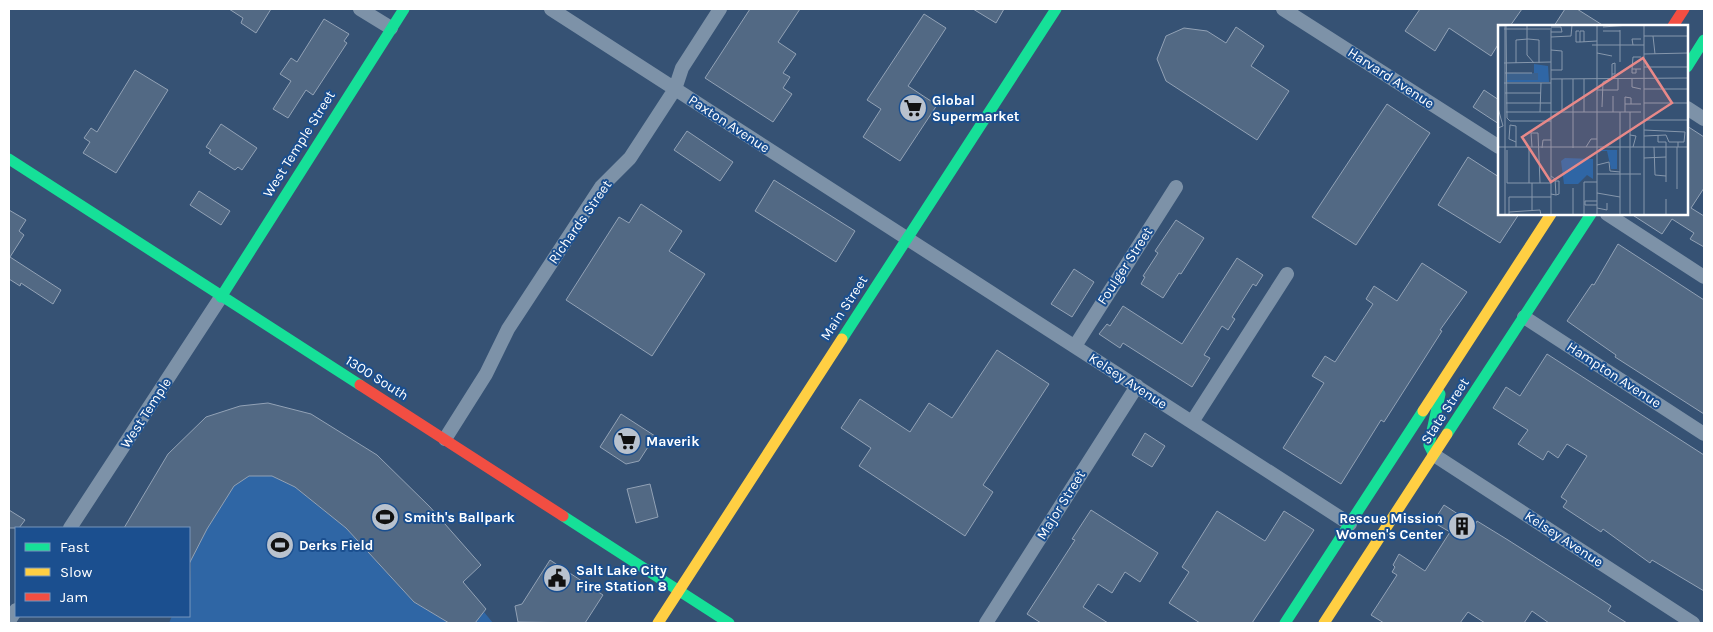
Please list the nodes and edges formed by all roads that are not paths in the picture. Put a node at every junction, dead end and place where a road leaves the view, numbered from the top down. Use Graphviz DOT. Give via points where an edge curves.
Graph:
graph roads {
  1 [pos="360,9"];
  2 [pos="404,9"];
  3 [pos="551,9"];
  4 [pos="720,9"];
  5 [pos="1056,9"];
  6 [pos="1283,9"];
  7 [pos="1684,9"];
  8 [pos="1674,25"];
  9 [pos="391,28"];
  10 [pos="1704,40"];
  11 [pos="1688,65"];
  12 [pos="675,89"];
  13 [pos="1688,109"];
  14 [pos="1704,119"];
  15 [pos="1498,146"];
  16 [pos="9,159"];
  17 [pos="1176,187"];
  18 [pos="1550,215"];
  19 [pos="1590,215"];
  20 [pos="1609,215"];
  21 [pos="907,238"];
  22 [pos="1287,274"];
  23 [pos="1704,277"];
  24 [pos="221,297"];
  25 [pos="1524,317"];
  26 [pos="1074,346"];
  27 [pos="1443,379"];
  28 [pos="1137,386"];
  29 [pos="1192,422"];
  30 [pos="1704,434"];
  31 [pos="445,439"];
  32 [pos="1434,456"];
  33 [pos="1350,524"];
  34 [pos="71,527"];
  35 [pos="1350,543"];
  36 [pos="1351,562"];
  37 [pos="1352,581"];
  38 [pos="679,591"];
  39 [pos="1326,622"];
  40 [pos="658,623"];
  41 [pos="729,623"];
  42 [pos="986,623"];
  43 [pos="1285,623"];
  44 [pos="1693,623"];
  1 -- 9 [label="street"];
  2 -- 9 [label="main road, West Temple Street"];
  3 -- 12 [label="street, Paxton Avenue"];
  4 -- 12 [label="street, Richards Street" via="682,68"];
  5 -- 21 [label="main road, Main Street"];
  6 -- 15 [label="street, Harvard Avenue"];
  7 -- 8 [label="main road"];
  9 -- 24 [label="main road, West Temple Street"];
  10 -- 11 [label="main road"];
  12 -- 21 [label="street, Paxton Avenue"];
  12 -- 31 [label="street, Richards Street" via="630,158 601,187 508,329 486,374"];
  13 -- 14 [label="street"];
  16 -- 24 [label="main road, 1300 South"];
  17 -- 26 [label="street, Foulger Street"];
  18 -- 27 [label="main road, State Street"];
  19 -- 25 [label="main road, State Street"];
  20 -- 23 [label="street"];
  21 -- 26 [label="street, Kelsey Avenue"];
  21 -- 38 [label="main road, Main Street"];
  22 -- 29 [label="street"];
  24 -- 31 [label="main road, 1300 South"];
  24 -- 34 [label="street, West Temple"];
  25 -- 30 [label="street, Hampton Avenue"];
  25 -- 32 [label="main road, State Street"];
  26 -- 28 [label="street, Kelsey Avenue"];
  27 -- 32 [label="main road" via="1429,445"];
  27 -- 33 [label="main road, State Street"];
  28 -- 29 [label="street, Kelsey Avenue"];
  28 -- 42 [label="street, Major Street"];
  29 -- 33 [label="street, Kelsey Avenue"];
  31 -- 38 [label="main road, 1300 South"];
  32 -- 37 [label="main road, State Street"];
  32 -- 44 [label="street, Kelsey Avenue"];
  33 -- 35 [label="main road"];
  33 -- 43 [label="main road, State Street"];
  36 -- 37 [label="main road"];
  37 -- 39 [label="main road, State Street"];
  38 -- 40 [label="main road, Main Street"];
  38 -- 41 [label="main road, 1300 South"];
}
